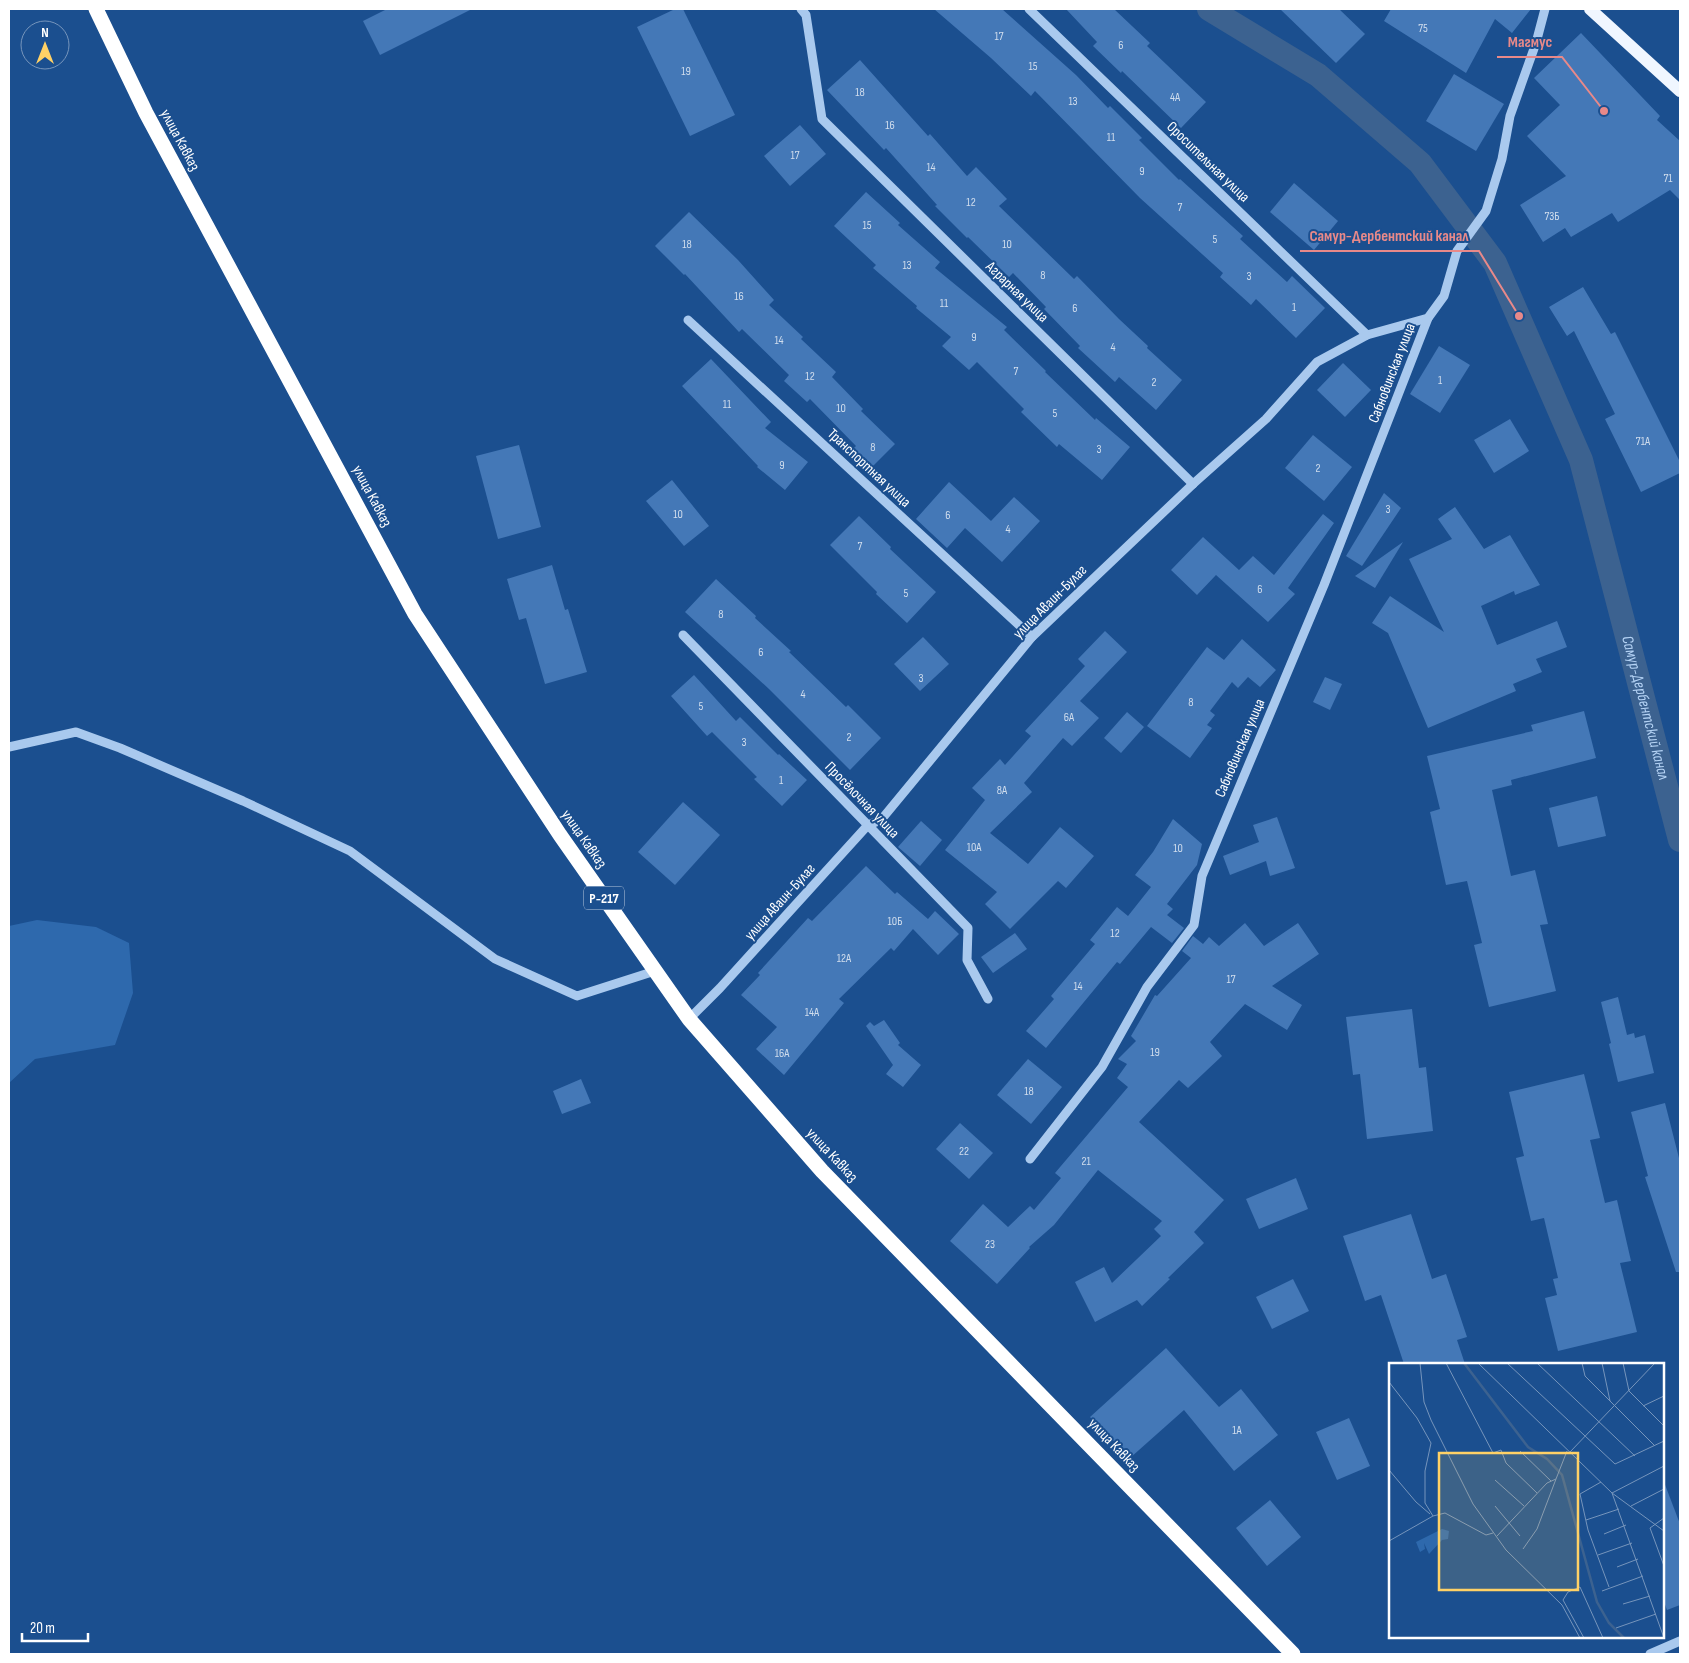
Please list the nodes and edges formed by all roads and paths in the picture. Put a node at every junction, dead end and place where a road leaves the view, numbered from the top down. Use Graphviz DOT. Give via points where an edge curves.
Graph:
graph roads {
  1 [pos="96,9"];
  2 [pos="801,9"];
  3 [pos="1029,9"];
  4 [pos="1545,9"];
  5 [pos="1590,9"];
  6 [pos="1680,92"];
  7 [pos="1428,318"];
  8 [pos="688,320"];
  9 [pos="1367,335"];
  10 [pos="1193,484"];
  11 [pos="683,635"];
  12 [pos="1032,636"];
  13 [pos="9,747"];
  14 [pos="868,825"];
  15 [pos="655,971"];
  16 [pos="988,999"];
  17 [pos="689,1019"];
  18 [pos="1030,1159"];
  19 [pos="1680,1640"];
  20 [pos="1293,1654"];
  21 [pos="1650,1654"];
  1 -- 15 [label="highway, улица Кавказ / Р-217" via="146,113 415,614 560,835"];
  2 -- 10 [label="street, Аграрная улица" via="806,15 822,119"];
  3 -- 9 [label="street, Оросительная улица"];
  4 -- 7 [label="street" via="1510,116 1502,159 1486,211 1457,251 1444,296"];
  5 -- 6 [label="main road"];
  7 -- 9 [label="street, улица Аваин-Булаг"];
  7 -- 18 [label="street, Сабновинская улица" via="1324,585 1202,876 1194,925 1147,987 1102,1067"];
  8 -- 12 [label="street, Транспортная улица"];
  9 -- 10 [label="street, улица Аваин-Булаг" via="1317,362 1266,419"];
  10 -- 12 [label="street, улица Аваин-Булаг"];
  11 -- 14 [label="street, Просёлочная улица"];
  12 -- 14 [label="street, улица Аваин-Булаг" via="881,820"];
  13 -- 15 [label="street" via="76,732 235,797 350,851 495,959 577,996"];
  14 -- 16 [label="street, Просёлочная улица" via="968,928 967,960"];
  14 -- 17 [label="street, улица Аваин-Булаг"];
  15 -- 17 [label="highway, улица Кавказ / Р-217"];
  17 -- 20 [label="highway, улица Кавказ / Р-217" via="822,1172"];
  19 -- 21 [label="street"];
}
